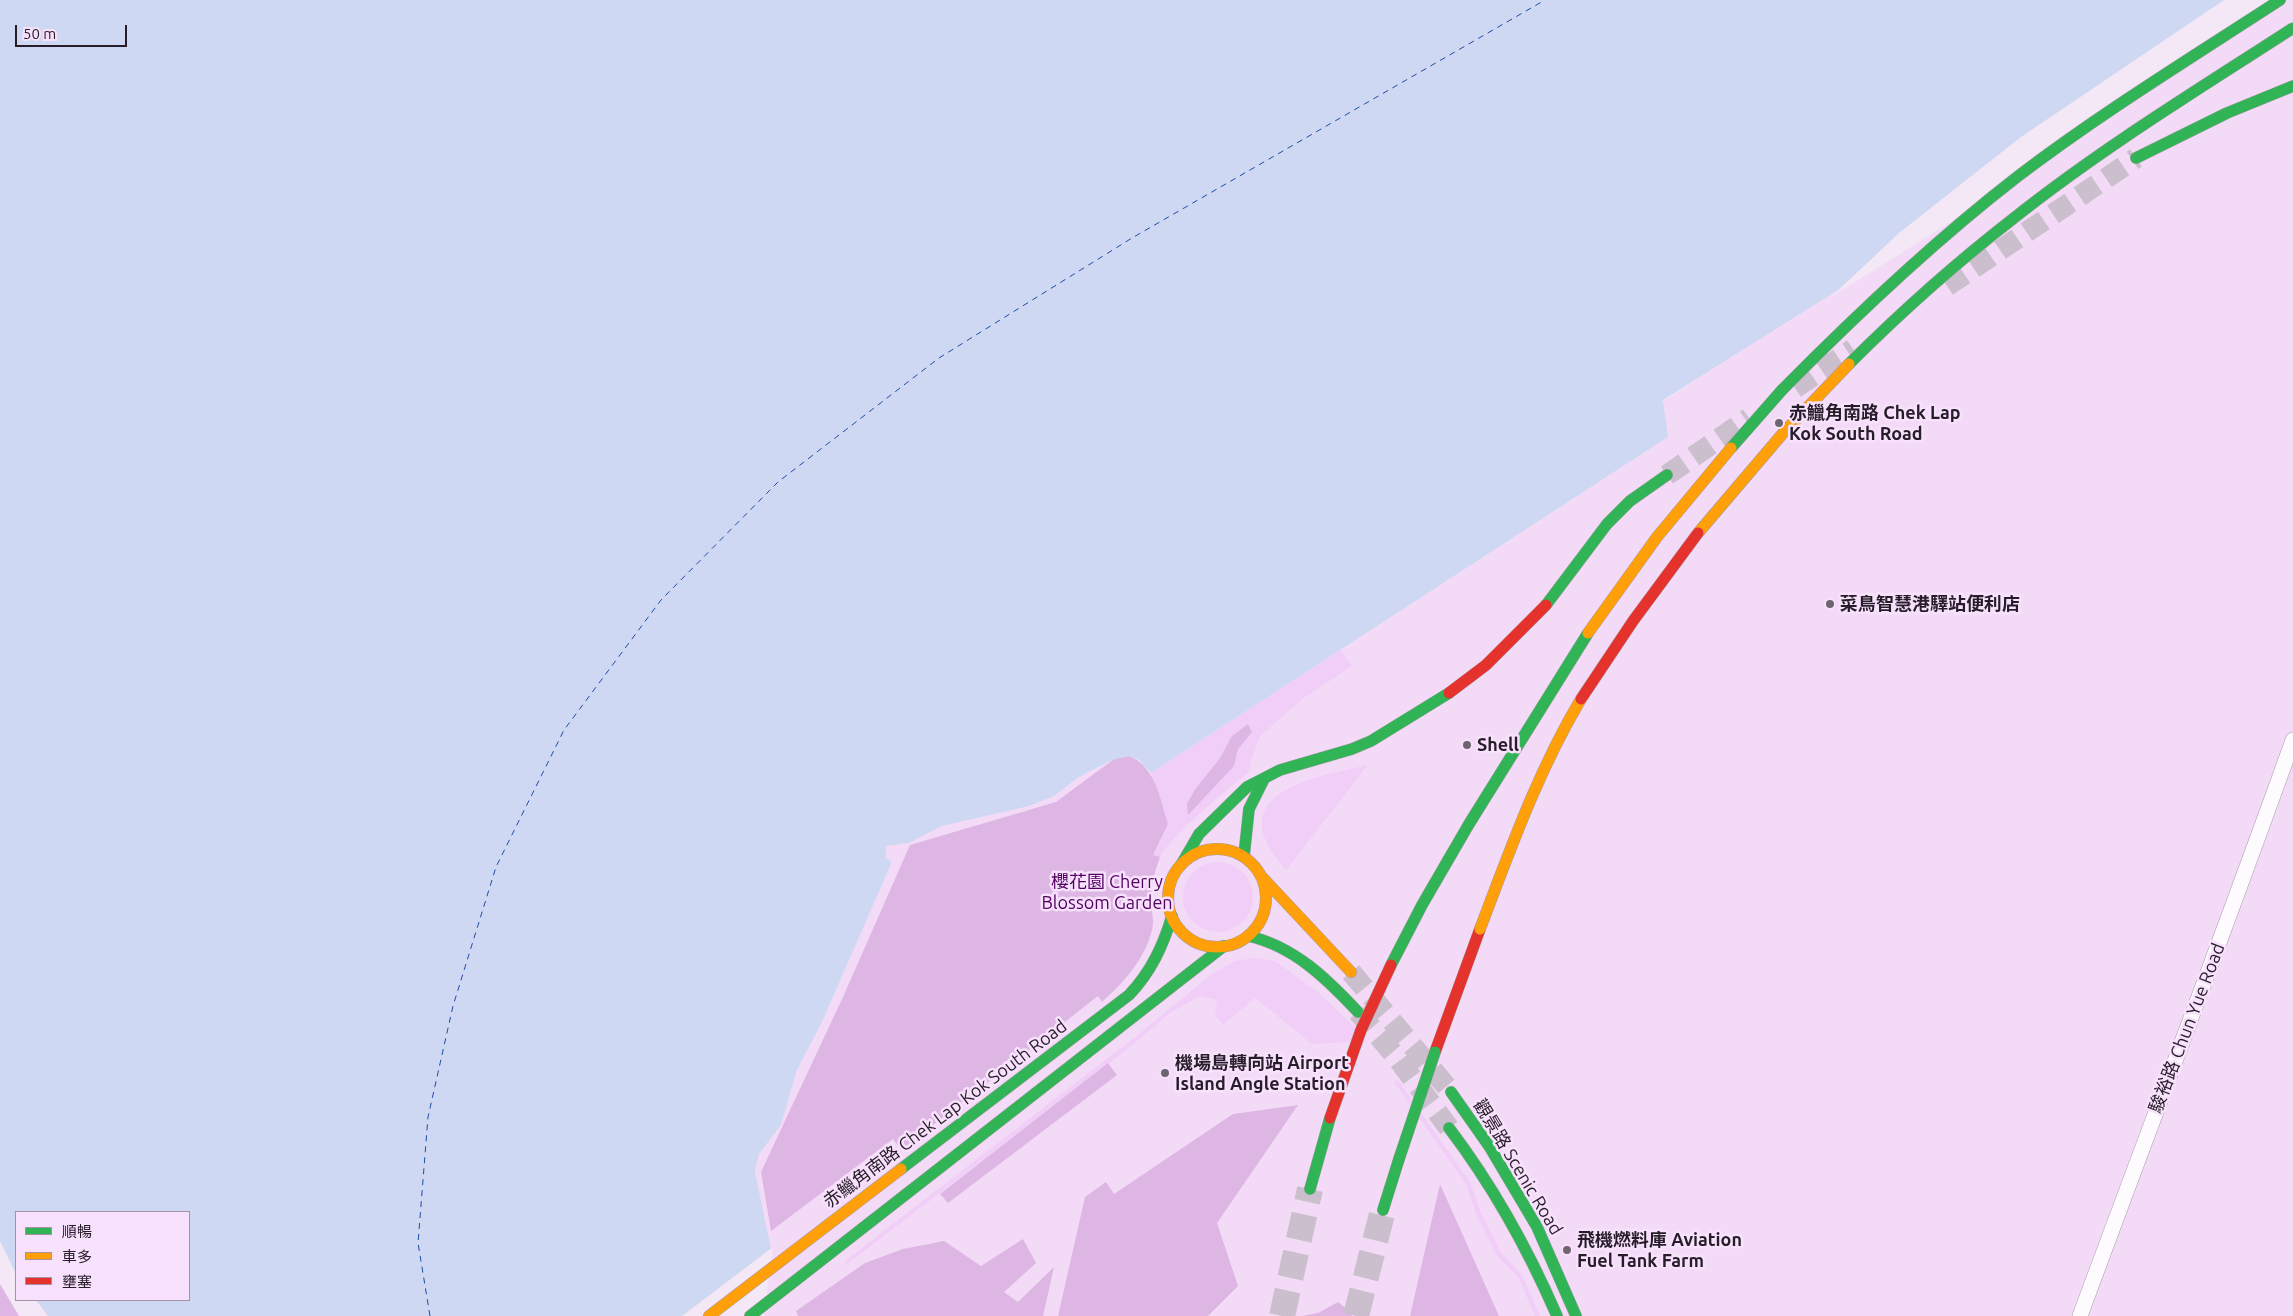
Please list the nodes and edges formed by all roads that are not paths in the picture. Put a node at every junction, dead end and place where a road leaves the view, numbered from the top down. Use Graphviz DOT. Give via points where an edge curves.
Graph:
graph roads {
  1 [pos="2280,0"];
  2 [pos="2293,28"];
  3 [pos="2293,86"];
  4 [pos="2136,158"];
  5 [pos="1667,475"];
  6 [pos="2293,740"];
  7 [pos="1265,776"];
  8 [pos="1244,856"];
  9 [pos="1181,865"];
  10 [pos="1262,877"];
  11 [pos="1172,916"];
  12 [pos="1248,936"];
  13 [pos="1224,946"];
  14 [pos="1352,972"];
  15 [pos="1358,1012"];
  16 [pos="1451,1092"];
  17 [pos="1449,1128"];
  18 [pos="1310,1189"];
  19 [pos="1383,1210"];
  20 [pos="709,1316"];
  21 [pos="750,1316"];
  22 [pos="1557,1316"];
  23 [pos="1576,1316"];
  24 [pos="2080,1316"];
  1 -- 18 [label="main road, bridge" via="2091,124 1983,204 1846,325 1726,451 1606,606 1556,680 1421,904 1356,1043"];
  2 -- 19 [label="main road, bridge" via="2053,188 1975,249 1911,305 1822,392 1766,452 1688,545 1605,660 1535,787 1438,1043"];
  3 -- 4 [label="main road" via="2227,113"];
  5 -- 7 [label="main road" via="1630,501 1607,524 1530,622 1486,665 1444,697 1371,741"];
  6 -- 24 [label="street, 駿裕路 Chun Yue Road"];
  7 -- 8 [label="main road" via="1248,809"];
  7 -- 9 [label="main road" via="1247,787 1199,834"];
  8 -- 9 [label="main road" via="1232,851 1207,850 1188,858"];
  8 -- 10 [label="main road"];
  9 -- 11 [label="main road" via="1169,889"];
  10 -- 12 [label="main road" via="1266,904 1257,926"];
  10 -- 14 [label="main road"];
  11 -- 13 [label="main road" via="1180,930 1193,940 1208,946"];
  11 -- 20 [label="main road, 赤鱲角南路 Chek Lap Kok South Road" via="1156,961 1130,995"];
  12 -- 13 [label="main road"];
  12 -- 15 [label="main road" via="1282,946 1333,986"];
  13 -- 21 [label="main road"];
  16 -- 23 [label="main road, 觀景路 Scenic Road" via="1489,1146 1537,1227"];
  17 -- 22 [label="main road, 觀景路 Scenic Road" via="1471,1156 1521,1239"];
}
